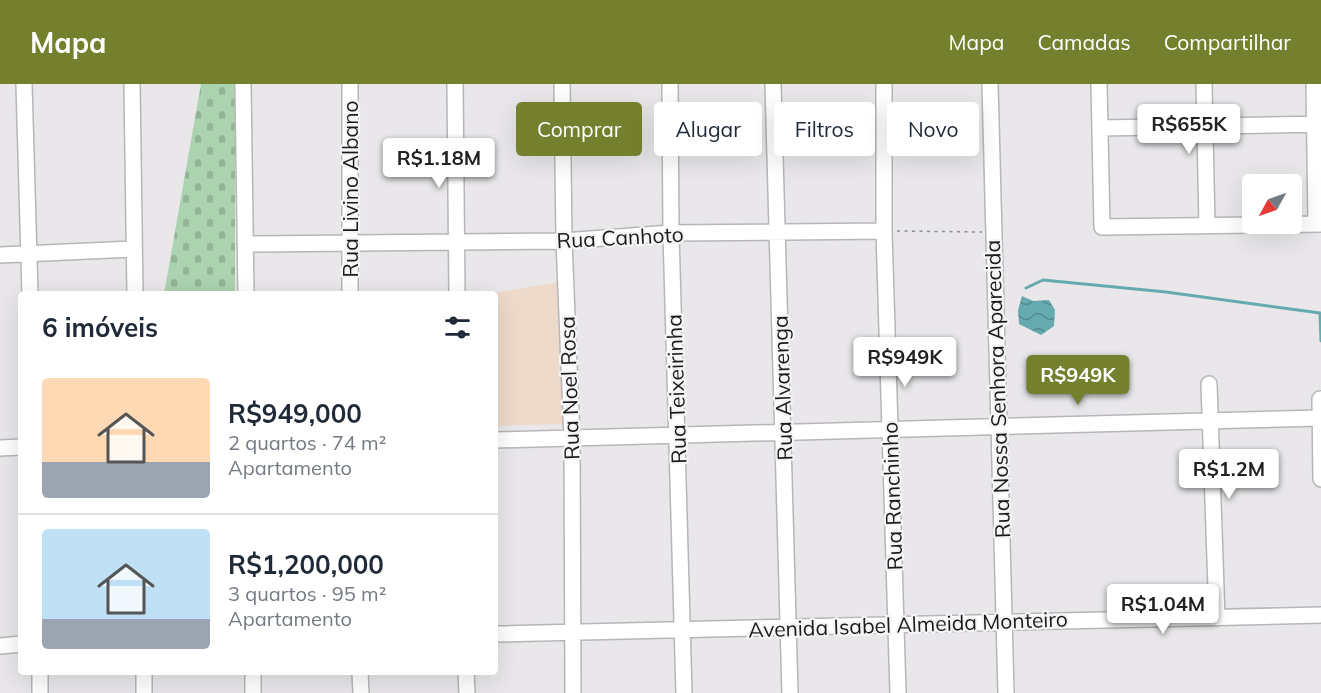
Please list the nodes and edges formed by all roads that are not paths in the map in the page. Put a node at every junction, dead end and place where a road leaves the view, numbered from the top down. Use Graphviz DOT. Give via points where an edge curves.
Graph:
graph roads {
  1 [pos="24,84"];
  2 [pos="132,84"];
  3 [pos="243,84"];
  4 [pos="350,84"];
  5 [pos="455,84"];
  6 [pos="562,84"];
  7 [pos="670,84"];
  8 [pos="773,84"];
  9 [pos="884,84"];
  10 [pos="990,84"];
  11 [pos="1099,84"];
  12 [pos="1204,84"];
  13 [pos="1314,84"];
  14 [pos="1318,124"];
  15 [pos="1205,126"];
  16 [pos="1100,128"];
  17 [pos="1319,224"];
  18 [pos="1207,225"];
  19 [pos="884,231"];
  20 [pos="671,233"];
  21 [pos="778,233"];
  22 [pos="456,241"];
  23 [pos="564,241"];
  24 [pos="349,242"];
  25 [pos="246,244"];
  26 [pos="134,249"];
  27 [pos="29,254"];
  28 [pos="0,255"];
  29 [pos="30,291"];
  30 [pos="135,291"];
  31 [pos="246,291"];
  32 [pos="350,291"];
  33 [pos="457,291"];
  34 [pos="1209,384"];
  35 [pos="1320,399"];
  36 [pos="1320,418"];
  37 [pos="1210,420"];
  38 [pos="999,425"];
  39 [pos="890,429"];
  40 [pos="784,432"];
  41 [pos="677,435"];
  42 [pos="572,439"];
  43 [pos="498,440"];
  44 [pos="18,447"];
  45 [pos="0,448"];
  46 [pos="1321,479"];
  47 [pos="1321,615"];
  48 [pos="1217,618"];
  49 [pos="1004,620"];
  50 [pos="895,624"];
  51 [pos="788,628"];
  52 [pos="682,630"];
  53 [pos="572,632"];
  54 [pos="498,634"];
  55 [pos="18,644"];
  56 [pos="0,646"];
  57 [pos="40,675"];
  58 [pos="144,675"];
  59 [pos="253,675"];
  60 [pos="360,675"];
  61 [pos="466,675"];
  62 [pos="40,693"];
  63 [pos="144,693"];
  64 [pos="253,693"];
  65 [pos="361,693"];
  66 [pos="466,693"];
  67 [pos="573,693"];
  68 [pos="684,693"];
  69 [pos="790,693"];
  70 [pos="898,693"];
  71 [pos="1006,693"];
  1 -- 27 [label="street"];
  2 -- 26 [label="street"];
  3 -- 25 [label="street"];
  4 -- 24 [label="street, Rua Livino Albano"];
  5 -- 22 [label="street"];
  6 -- 23 [label="street, Rua Noel Rosa"];
  7 -- 20 [label="street, Rua Teixeirinha"];
  8 -- 21 [label="street, Rua Alvarenga"];
  9 -- 19 [label="street, Rua Ranchinho"];
  10 -- 38 [label="street, Rua Nossa Senhora Aparecida"];
  11 -- 16 [label="street"];
  12 -- 15 [label="street"];
  13 -- 14 [label="street"];
  14 -- 15 [label="street"];
  14 -- 17 [label="street"];
  15 -- 16 [label="street"];
  15 -- 18 [label="street"];
  16 -- 18 [label="street" via="1102,227"];
  17 -- 18 [label="street"];
  19 -- 21 [label="street, Rua Canhoto"];
  19 -- 39 [label="street, Rua Ranchinho"];
  20 -- 21 [label="street, Rua Canhoto"];
  20 -- 23 [label="street, Rua Canhoto"];
  20 -- 41 [label="street, Rua Teixeirinha"];
  21 -- 40 [label="street, Rua Alvarenga"];
  22 -- 23 [label="street, Rua Canhoto"];
  22 -- 24 [label="street, Rua Canhoto"];
  22 -- 33 [label="street"];
  23 -- 42 [label="street, Rua Noel Rosa"];
  24 -- 25 [label="street, Rua Canhoto"];
  24 -- 32 [label="street, Rua Livino Albano"];
  25 -- 31 [label="street"];
  26 -- 27 [label="street"];
  26 -- 30 [label="street"];
  27 -- 28 [label="street"];
  27 -- 29 [label="street"];
  34 -- 37 [label="street"];
  35 -- 36 [label="street"];
  36 -- 37 [label="street"];
  36 -- 46 [label="street"];
  37 -- 38 [label="street"];
  37 -- 48 [label="street"];
  38 -- 39 [label="street"];
  38 -- 49 [label="street, Rua Nossa Senhora Aparecida"];
  39 -- 40 [label="street"];
  39 -- 50 [label="street, Rua Ranchinho"];
  40 -- 41 [label="street"];
  40 -- 51 [label="street, Rua Alvarenga"];
  41 -- 42 [label="street"];
  41 -- 52 [label="street, Rua Teixeirinha"];
  42 -- 43 [label="street"];
  42 -- 53 [label="street, Rua Noel Rosa"];
  44 -- 45 [label="street"];
  47 -- 48 [label="street, Avenida Isabel Almeida Monteiro"];
  48 -- 49 [label="street, Avenida Isabel Almeida Monteiro"];
  49 -- 50 [label="street, Avenida Isabel Almeida Monteiro"];
  49 -- 71 [label="street, Rua Nossa Senhora Aparecida"];
  50 -- 51 [label="street, Avenida Isabel Almeida Monteiro"];
  50 -- 70 [label="street, Rua Ranchinho"];
  51 -- 52 [label="street, Avenida Isabel Almeida Monteiro"];
  51 -- 69 [label="street, Rua Alvarenga"];
  52 -- 53 [label="street, Avenida Isabel Almeida Monteiro"];
  52 -- 68 [label="street, Rua Teixeirinha"];
  53 -- 54 [label="street, Avenida Isabel Almeida Monteiro"];
  53 -- 67 [label="street, Rua Noel Rosa"];
  55 -- 56 [label="street"];
  57 -- 62 [label="street"];
  58 -- 63 [label="street"];
  59 -- 64 [label="street"];
  60 -- 65 [label="street"];
  61 -- 66 [label="street"];
}
